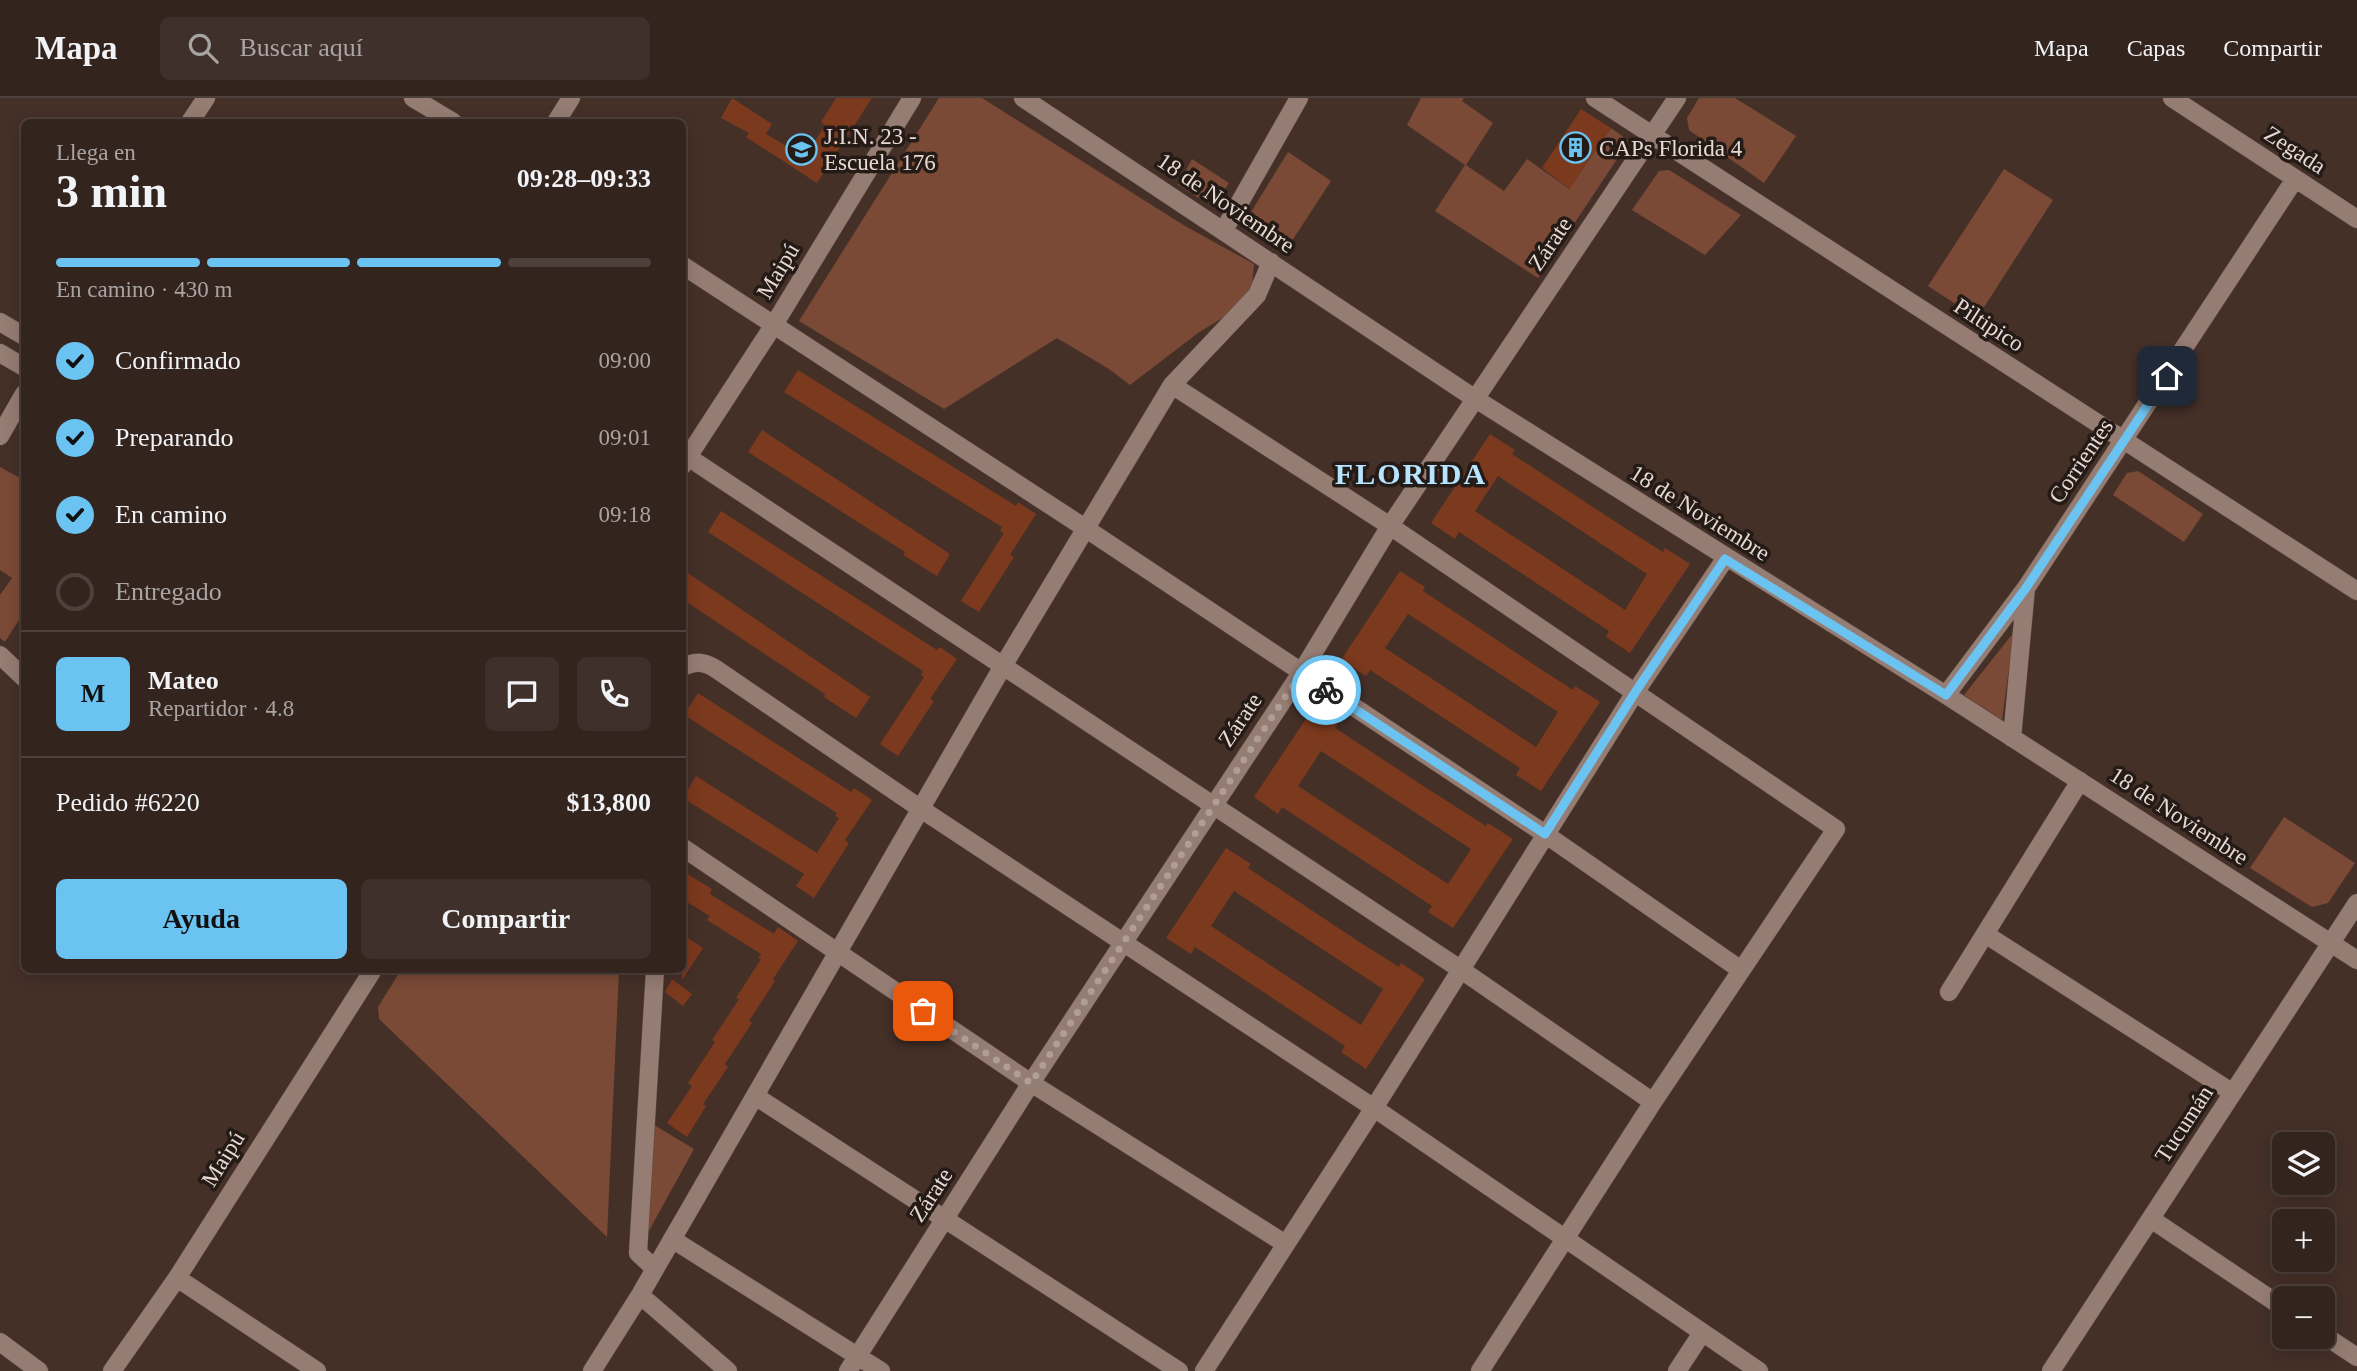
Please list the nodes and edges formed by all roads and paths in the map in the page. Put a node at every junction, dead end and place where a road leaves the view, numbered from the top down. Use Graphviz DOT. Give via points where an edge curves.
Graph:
graph roads {
  1 [pos="206,98"];
  2 [pos="414,98"];
  3 [pos="571,98"];
  4 [pos="912,98"];
  5 [pos="1023,98"];
  6 [pos="1299,98"];
  7 [pos="1595,98"];
  8 [pos="1677,98"];
  9 [pos="2172,98"];
  10 [pos="192,119"];
  11 [pos="448,119"];
  12 [pos="558,119"];
  13 [pos="1653,136"];
  14 [pos="2295,179"];
  15 [pos="2357,219"];
  16 [pos="1224,230"];
  17 [pos="1271,262"];
  18 [pos="686,267"];
  19 [pos="0,323"];
  20 [pos="775,323"];
  21 [pos="21,334"];
  22 [pos="0,353"];
  23 [pos="21,365"];
  24 [pos="1172,385"];
  25 [pos="1474,398"];
  26 [pos="21,399"];
  27 [pos="0,436"];
  28 [pos="2124,442"];
  29 [pos="686,459"];
  30 [pos="686,462"];
  31 [pos="1390,526"];
  32 [pos="1085,528"];
  33 [pos="1725,559"];
  34 [pos="2026,588"];
  35 [pos="2357,591"];
  36 [pos="0,655"];
  37 [pos="686,665"];
  38 [pos="1003,666"];
  39 [pos="1301,673"];
  40 [pos="21,675"];
  41 [pos="1636,691"];
  42 [pos="1946,695"];
  43 [pos="2012,738"];
  44 [pos="2080,781"];
  45 [pos="1213,805"];
  46 [pos="921,809"];
  47 [pos="1545,834"];
  48 [pos="686,850"];
  49 [pos="2357,903"];
  50 [pos="1985,934"];
  51 [pos="2331,943"];
  52 [pos="1124,944"];
  53 [pos="836,952"];
  54 [pos="2357,960"];
  55 [pos="1460,969"];
  56 [pos="1741,970"];
  57 [pos="371,973"];
  58 [pos="654,973"];
  59 [pos="1949,992"];
  60 [pos="1031,1083"];
  61 [pos="2233,1093"];
  62 [pos="755,1096"];
  63 [pos="1653,1102"];
  64 [pos="1374,1108"];
  65 [pos="944,1219"];
  66 [pos="2151,1219"];
  67 [pos="672,1239"];
  68 [pos="1566,1239"];
  69 [pos="1284,1243"];
  70 [pos="655,1269"];
  71 [pos="177,1278"];
  72 [pos="640,1296"];
  73 [pos="2272,1300"];
  74 [pos="1702,1333"];
  75 [pos="0,1342"];
  76 [pos="2335,1343"];
  77 [pos="2357,1357"];
  78 [pos="853,1364"];
  79 [pos="39,1371"];
  80 [pos="111,1371"];
  81 [pos="317,1371"];
  82 [pos="592,1371"];
  83 [pos="728,1371"];
  84 [pos="881,1371"];
  85 [pos="1180,1371"];
  86 [pos="1204,1371"];
  87 [pos="1480,1371"];
  88 [pos="1677,1371"];
  89 [pos="1759,1371"];
  90 [pos="2051,1371"];
  1 -- 10 [label="street"];
  2 -- 11 [label="street"];
  3 -- 12 [label="street"];
  4 -- 20 [label="street, Maipú"];
  5 -- 16 [label="street, 18 de Noviembre"];
  6 -- 16 [label="street"];
  7 -- 13 [label="street, Piltipico"];
  8 -- 13 [label="street, Zárate"];
  9 -- 14 [label="street, Zegada"];
  13 -- 25 [label="street, Zárate"];
  13 -- 28 [label="street, Piltipico"];
  14 -- 15 [label="street, Zegada"];
  14 -- 28 [label="street, Corrientes"];
  16 -- 17 [label="street, 18 de Noviembre"];
  17 -- 24 [label="street" via="1257,295"];
  17 -- 25 [label="street, 18 de Noviembre"];
  18 -- 20 [label="street"];
  19 -- 21 [label="street"];
  20 -- 29 [label="street, Maipú"];
  20 -- 32 [label="street"];
  22 -- 23 [label="street"];
  24 -- 31 [label="street"];
  24 -- 32 [label="street"];
  25 -- 31 [label="street, Zárate"];
  25 -- 33 [label="street, 18 de Noviembre"];
  26 -- 27 [label="street"];
  28 -- 34 [label="street, Corrientes"];
  28 -- 35 [label="street, Piltipico"];
  30 -- 38 [label="street"];
  31 -- 39 [label="street, Zárate"];
  31 -- 41 [label="street"];
  32 -- 38 [label="street"];
  32 -- 39 [label="street"];
  33 -- 41 [label="street"];
  33 -- 42 [label="street, 18 de Noviembre"];
  34 -- 42 [label="street, Corrientes"];
  34 -- 43 [label="street"];
  36 -- 40 [label="street"];
  37 -- 46 [label="street" via="706,662"];
  38 -- 45 [label="street"];
  38 -- 46 [label="street"];
  39 -- 45 [label="street, Zárate"];
  39 -- 47 [label="street"];
  41 -- 47 [label="street"];
  41 -- 56 [label="street" via="1836,829"];
  42 -- 43 [label="street, 18 de Noviembre"];
  43 -- 44 [label="street, 18 de Noviembre"];
  44 -- 50 [label="street"];
  44 -- 51 [label="street, 18 de Noviembre"];
  45 -- 52 [label="street, Zárate"];
  45 -- 55 [label="street"];
  46 -- 52 [label="street"];
  46 -- 53 [label="street"];
  47 -- 55 [label="street"];
  47 -- 56 [label="street"];
  48 -- 53 [label="street"];
  49 -- 51 [label="street, Tucumán"];
  50 -- 59 [label="street"];
  50 -- 61 [label="street"];
  51 -- 54 [label="street, 18 de Noviembre"];
  51 -- 61 [label="street, Tucumán"];
  52 -- 60 [label="street, Zárate"];
  52 -- 64 [label="street"];
  53 -- 60 [label="street"];
  53 -- 62 [label="street"];
  55 -- 63 [label="street"];
  55 -- 64 [label="street"];
  56 -- 63 [label="street"];
  57 -- 71 [label="street, Maipú"];
  58 -- 70 [label="street" via="638,1253"];
  60 -- 65 [label="street, Zárate"];
  60 -- 69 [label="street"];
  61 -- 66 [label="street, Tucumán"];
  62 -- 65 [label="street"];
  62 -- 67 [label="street"];
  63 -- 68 [label="street"];
  64 -- 68 [label="street"];
  64 -- 69 [label="street"];
  65 -- 78 [label="street, Zárate"];
  65 -- 85 [label="street"];
  66 -- 73 [label="street"];
  66 -- 90 [label="street, Tucumán"];
  67 -- 70 [label="street"];
  67 -- 78 [label="street"];
  68 -- 74 [label="street"];
  68 -- 87 [label="street"];
  69 -- 86 [label="street"];
  70 -- 72 [label="street"];
  71 -- 80 [label="street, Maipú"];
  71 -- 81 [label="street"];
  72 -- 82 [label="street"];
  72 -- 83 [label="street"];
  74 -- 88 [label="street"];
  74 -- 89 [label="street"];
  75 -- 79 [label="street"];
  76 -- 77 [label="street"];
  78 -- 84 [label="street"];
}
